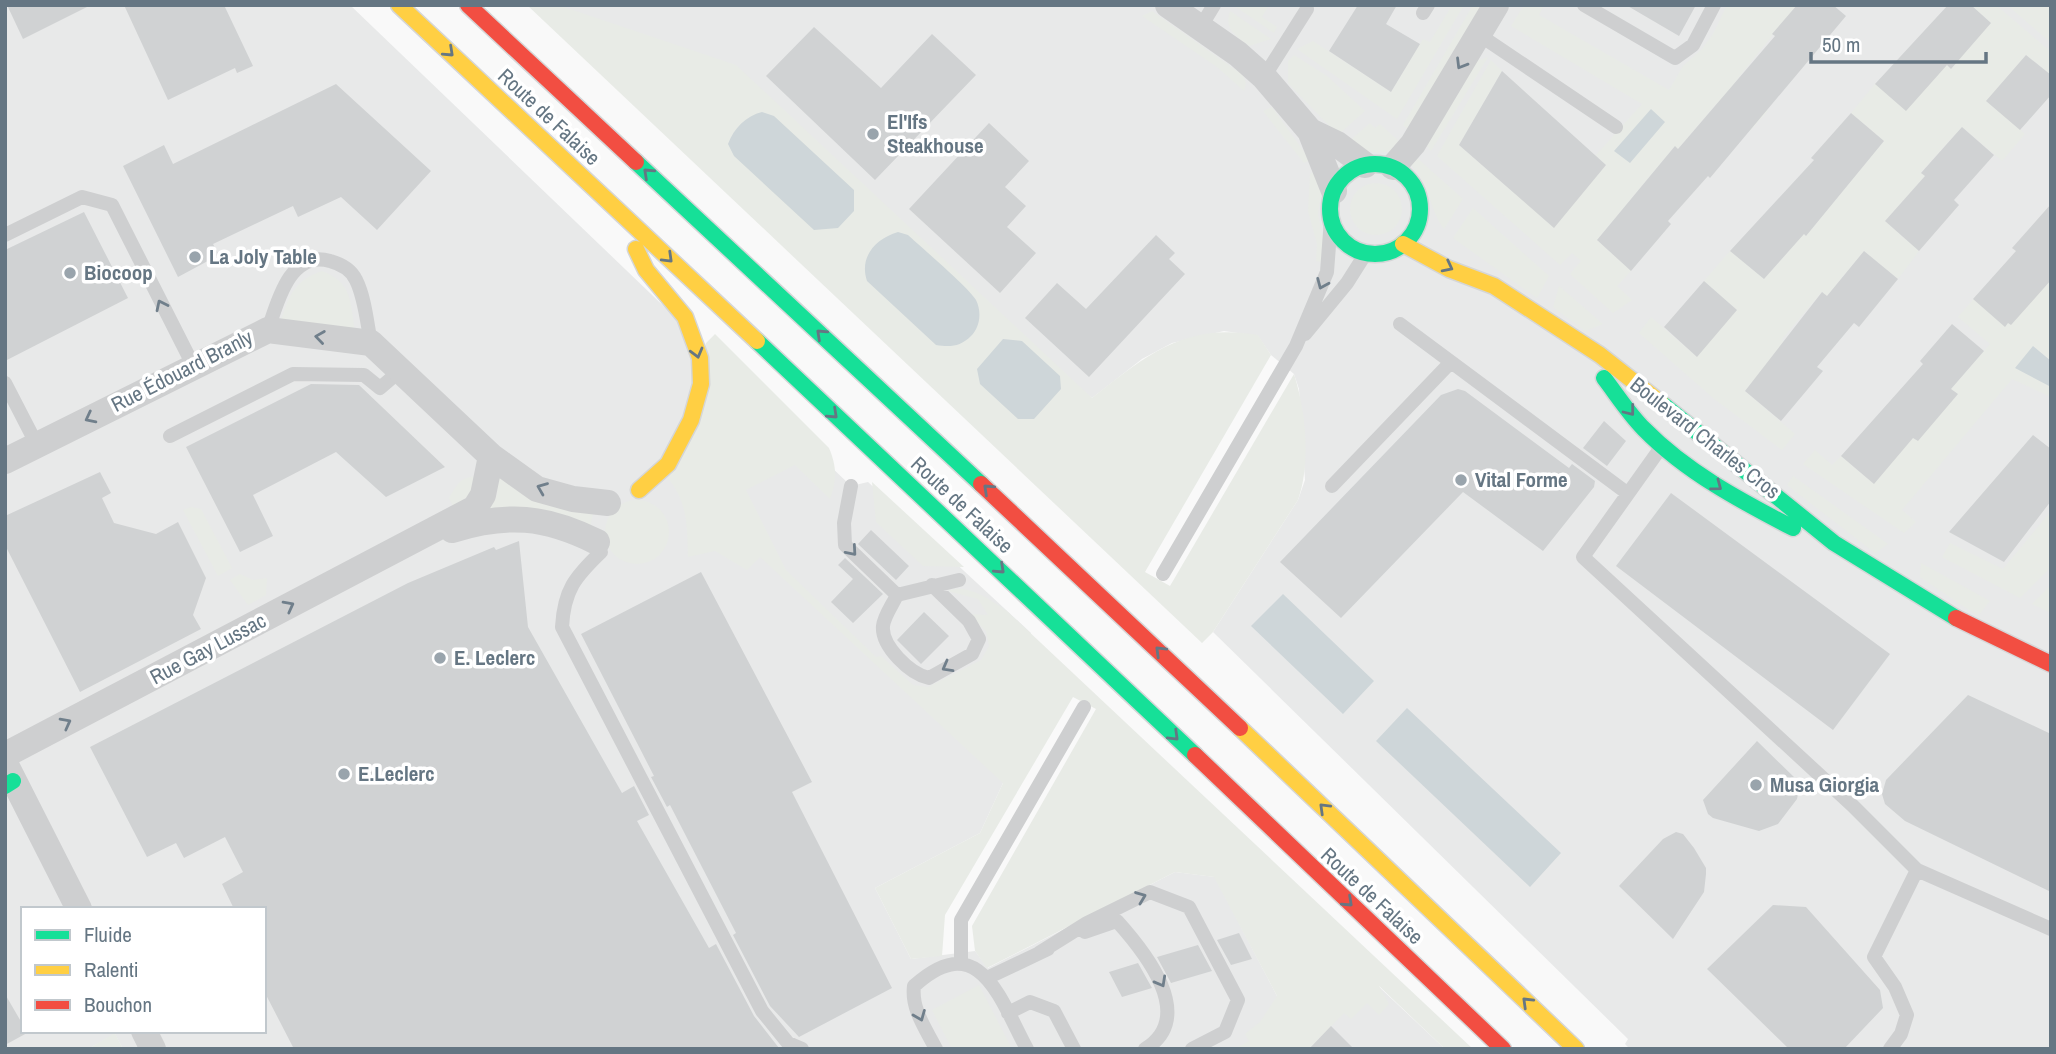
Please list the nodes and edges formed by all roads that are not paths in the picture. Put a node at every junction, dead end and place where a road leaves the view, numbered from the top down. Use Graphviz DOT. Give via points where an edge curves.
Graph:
graph roads {
  1 [pos="399,5"];
  2 [pos="468,5"];
  3 [pos="1168,5"];
  4 [pos="1214,5"];
  5 [pos="1496,5"];
  6 [pos="1584,5"];
  7 [pos="1714,5"];
  8 [pos="1307,9"];
  9 [pos="1200,28"];
  10 [pos="1478,34"];
  11 [pos="1264,77"];
  12 [pos="1616,127"];
  13 [pos="1310,131"];
  14 [pos="1365,165"];
  15 [pos="1393,167"];
  16 [pos="1334,191"];
  17 [pos="617,210"];
  18 [pos="1420,212"];
  19 [pos="1331,219"];
  20 [pos="1437,231"];
  21 [pos="5,235"];
  22 [pos="1403,244"];
  23 [pos="1366,253"];
  24 [pos="1464,256"];
  25 [pos="1494,286"];
  26 [pos="1400,324"];
  27 [pos="268,330"];
  28 [pos="1573,338"];
  29 [pos="370,343"];
  30 [pos="1296,346"];
  31 [pos="1451,362"];
  32 [pos="193,365"];
  33 [pos="401,370"];
  34 [pos="5,383"];
  35 [pos="170,436"];
  36 [pos="1668,440"];
  37 [pos="37,445"];
  38 [pos="1694,449"];
  39 [pos="491,456"];
  40 [pos="5,461"];
  41 [pos="1755,478"];
  42 [pos="851,486"];
  43 [pos="1332,486"];
  44 [pos="639,490"];
  45 [pos="1627,493"];
  46 [pos="608,503"];
  47 [pos="410,543"];
  48 [pos="1834,543"];
  49 [pos="599,547"];
  50 [pos="1163,573"];
  51 [pos="959,580"];
  52 [pos="932,585"];
  53 [pos="897,595"];
  54 [pos="2051,664"];
  55 [pos="1084,707"];
  56 [pos="5,755"];
  57 [pos="8,777"];
  58 [pos="1917,870"];
  59 [pos="78,907"];
  60 [pos="2051,929"];
  61 [pos="1039,953"];
  62 [pos="961,962"];
  63 [pos="989,977"];
  64 [pos="1008,1013"];
  65 [pos="145,1033"];
  66 [pos="1498,1044"];
  67 [pos="153,1049"];
  68 [pos="802,1049"];
  69 [pos="936,1049"];
  70 [pos="1027,1049"];
  71 [pos="1074,1049"];
  72 [pos="1144,1049"];
  73 [pos="1192,1049"];
  74 [pos="1577,1049"];
  75 [pos="1890,1049"];
  1 -- 17 [label="main road, Route de Falaise, one-way"];
  74 -- 2 [label="main road, Route de Falaise, one-way" via="1091,586"];
  3 -- 9 [label="street"];
  4 -- 9 [label="lane"];
  5 -- 10 [label="street"];
  6 -- 7 [label="lane" via="1675,58 1693,45"];
  8 -- 11 [label="lane"];
  9 -- 11 [label="street"];
  10 -- 12 [label="lane"];
  10 -- 15 [label="street, one-way" via="1413,144"];
  11 -- 13 [label="street"];
  13 -- 14 [label="street"];
  13 -- 16 [label="street"];
  14 -- 15 [label="main road"];
  14 -- 16 [label="main road" via="1352,170"];
  15 -- 18 [label="main road" via="1414,185"];
  16 -- 19 [label="main road"];
  17 -- 44 [label="main road, one-way" via="646,270 685,317 700,358 701,384 691,420 668,464"];
  17 -- 66 [label="main road, Route de Falaise, one-way"];
  18 -- 20 [label="main road"];
  18 -- 22 [label="main road" via="1414,232"];
  19 -- 23 [label="main road" via="1344,241"];
  19 -- 30 [label="lane, one-way" via="1327,272"];
  32 -- 21 [label="lane, one-way" via="112,205 82,197"];
  22 -- 23 [label="main road" via="1392,251"];
  22 -- 25 [label="main road, Boulevard Charles Cros, one-way"];
  23 -- 30 [label="lane"];
  24 -- 25 [label="main road, Boulevard Charles Cros"];
  25 -- 28 [label="main road, Boulevard Charles Cros"];
  26 -- 31 [label="lane"];
  29 -- 27 [label="street, Rue Édouard Branly, one-way"];
  27 -- 29 [label="lane" via="283,285 298,268 326,260 355,276"];
  27 -- 32 [label="street, Rue Édouard Branly"];
  28 -- 36 [label="main road, Boulevard Charles Cros, one-way" via="1647,432"];
  28 -- 41 [label="main road, Boulevard Charles Cros"];
  29 -- 33 [label="street"];
  30 -- 50 [label="lane"];
  31 -- 43 [label="lane"];
  31 -- 45 [label="lane"];
  32 -- 37 [label="street, Rue Édouard Branly, one-way"];
  33 -- 35 [label="lane" via="380,388 364,375 293,374"];
  33 -- 39 [label="street"];
  34 -- 37 [label="lane"];
  36 -- 45 [label="lane"];
  36 -- 48 [label="main road, Boulevard Charles Cros, one-way" via="1735,500"];
  37 -- 40 [label="street, Rue Édouard Branly"];
  38 -- 41 [label="lane" via="1733,476"];
  46 -- 39 [label="street, one-way" via="537,489"];
  39 -- 47 [label="street, Rue Gay Lussac" via="483,495 475,508"];
  41 -- 48 [label="main road, Boulevard Charles Cros"];
  42 -- 53 [label="lane, one-way" via="845,545"];
  45 -- 58 [label="lane" via="1583,556"];
  47 -- 49 [label="street, Rue Gay Lussac" via="473,524 527,518 563,525"];
  56 -- 47 [label="street, Rue Gay Lussac, one-way"];
  48 -- 54 [label="main road, Boulevard Charles Cros" via="1934,606"];
  49 -- 68 [label="lane" via="576,576 563,604 562,627 762,1012 788,1043"];
  51 -- 52 [label="lane"];
  52 -- 53 [label="lane"];
  52 -- 53 [label="lane, one-way" via="969,621 979,639 972,653 929,678 919,676 885,643 883,624"];
  55 -- 62 [label="lane" via="961,920"];
  57 -- 59 [label="street"];
  58 -- 60 [label="lane"];
  58 -- 75 [label="lane" via="1874,957 1907,1015"];
  61 -- 63 [label="lane"];
  61 -- 72 [label="lane, one-way" via="1117,921 1142,948 1166,992 1165,1025 1154,1043"];
  61 -- 73 [label="lane, one-way" via="1150,892 1189,907 1238,1000 1225,1032"];
  62 -- 63 [label="lane"];
  62 -- 69 [label="lane, one-way" via="928,974 914,986 919,1016"];
  63 -- 64 [label="lane"];
  64 -- 70 [label="lane"];
  64 -- 71 [label="lane" via="1030,1002 1054,1011"];
  65 -- 67 [label="street"];
}
